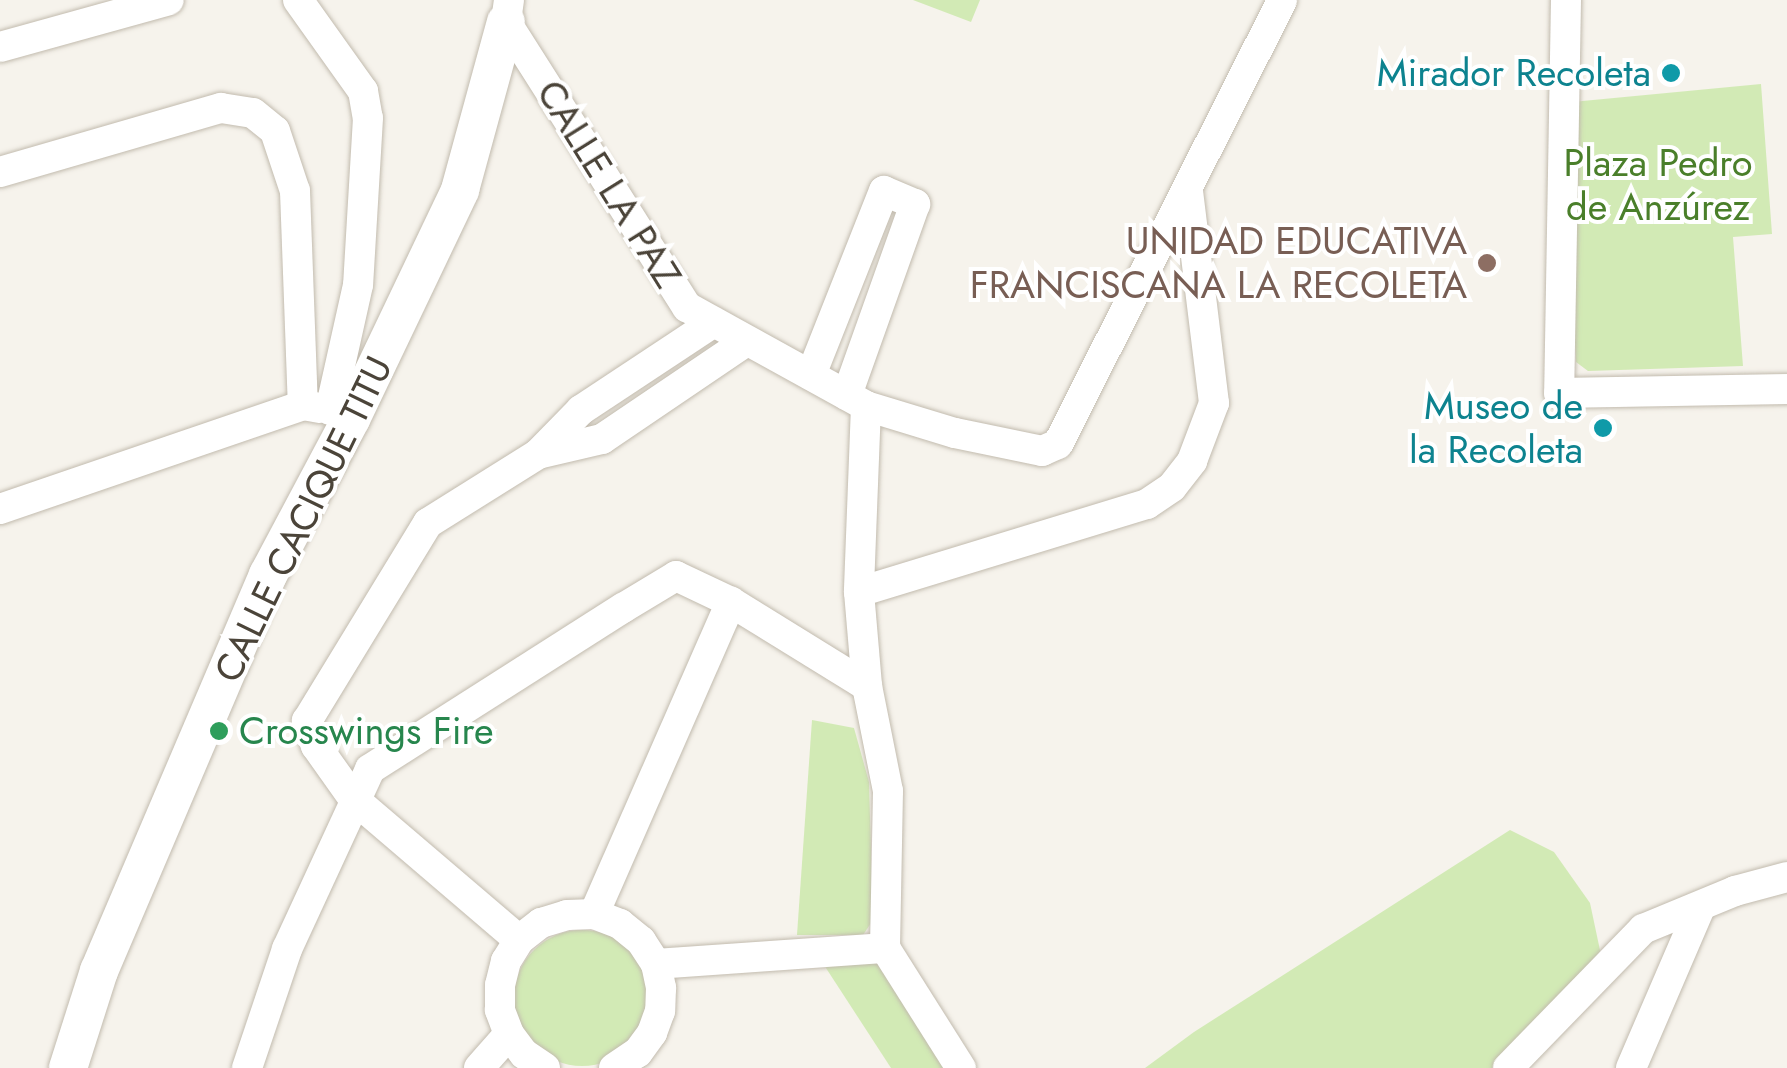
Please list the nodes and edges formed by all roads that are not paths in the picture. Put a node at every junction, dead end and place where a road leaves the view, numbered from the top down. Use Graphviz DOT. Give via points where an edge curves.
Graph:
graph roads {
  1 [pos="170,0"];
  2 [pos="298,0"];
  3 [pos="1282,0"];
  4 [pos="1566,0"];
  5 [pos="508,11"];
  6 [pos="0,47"];
  7 [pos="0,172"];
  8 [pos="1188,191"];
  9 [pos="714,322"];
  10 [pos="747,341"];
  11 [pos="811,375"];
  12 [pos="1787,390"];
  13 [pos="857,400"];
  14 [pos="328,412"];
  15 [pos="538,454"];
  16 [pos="0,510"];
  17 [pos="859,592"];
  18 [pos="730,602"];
  19 [pos="867,686"];
  20 [pos="353,798"];
  21 [pos="1787,877"];
  22 [pos="1700,908"];
  23 [pos="594,914"];
  24 [pos="519,940"];
  25 [pos="885,948"];
  26 [pos="656,964"];
  27 [pos="509,1034"];
  28 [pos="618,1067"];
  29 [pos="68,1068"];
  30 [pos="247,1068"];
  31 [pos="479,1068"];
  32 [pos="546,1068"];
  33 [pos="960,1068"];
  34 [pos="1508,1068"];
  35 [pos="1632,1068"];
  1 -- 6 [label="street"];
  2 -- 14 [label="street" via="363,91 368,118 358,286"];
  3 -- 8 [label="street, CALLE LA PAZ"];
  4 -- 12 [label="street" via="1559,392"];
  5 -- 9 [label="street, CALLE LA PAZ" via="687,306"];
  5 -- 14 [label="street, CALLE CACIQUE TITU" via="460,190"];
  7 -- 14 [label="street" via="221,108 252,112 274,131 294,191"];
  8 -- 13 [label="street, CALLE LA PAZ" via="1058,444 1042,451 955,433"];
  8 -- 17 [label="street" via="1214,403 1192,462 1172,487 1147,504"];
  9 -- 10 [label="street, CALLE LA PAZ"];
  9 -- 15 [label="street" via="581,410"];
  10 -- 11 [label="street, CALLE LA PAZ"];
  10 -- 15 [label="street" via="602,439"];
  11 -- 13 [label="street, CALLE LA PAZ"];
  11 -- 13 [label="street" via="884,191 915,204"];
  13 -- 17 [label="street"];
  14 -- 16 [label="street"];
  14 -- 29 [label="street, CALLE CACIQUE TITU" via="268,575 100,972"];
  15 -- 20 [label="street" via="428,524 307,720 316,746"];
  17 -- 19 [label="street"];
  18 -- 19 [label="street"];
  18 -- 20 [label="street" via="676,576 370,769"];
  18 -- 23 [label="street"];
  19 -- 25 [label="street" via="888,792"];
  20 -- 24 [label="street"];
  20 -- 30 [label="street" via="287,948"];
  21 -- 22 [label="street"];
  22 -- 34 [label="street" via="1643,929"];
  22 -- 35 [label="street"];
  23 -- 24 [label="street" via="540,923"];
  23 -- 26 [label="street" via="630,932"];
  24 -- 27 [label="street" via="500,985"];
  25 -- 26 [label="street"];
  25 -- 33 [label="street"];
  26 -- 28 [label="street" via="660,1011 638,1052"];
  27 -- 31 [label="street"];
  27 -- 32 [label="street"];
}
